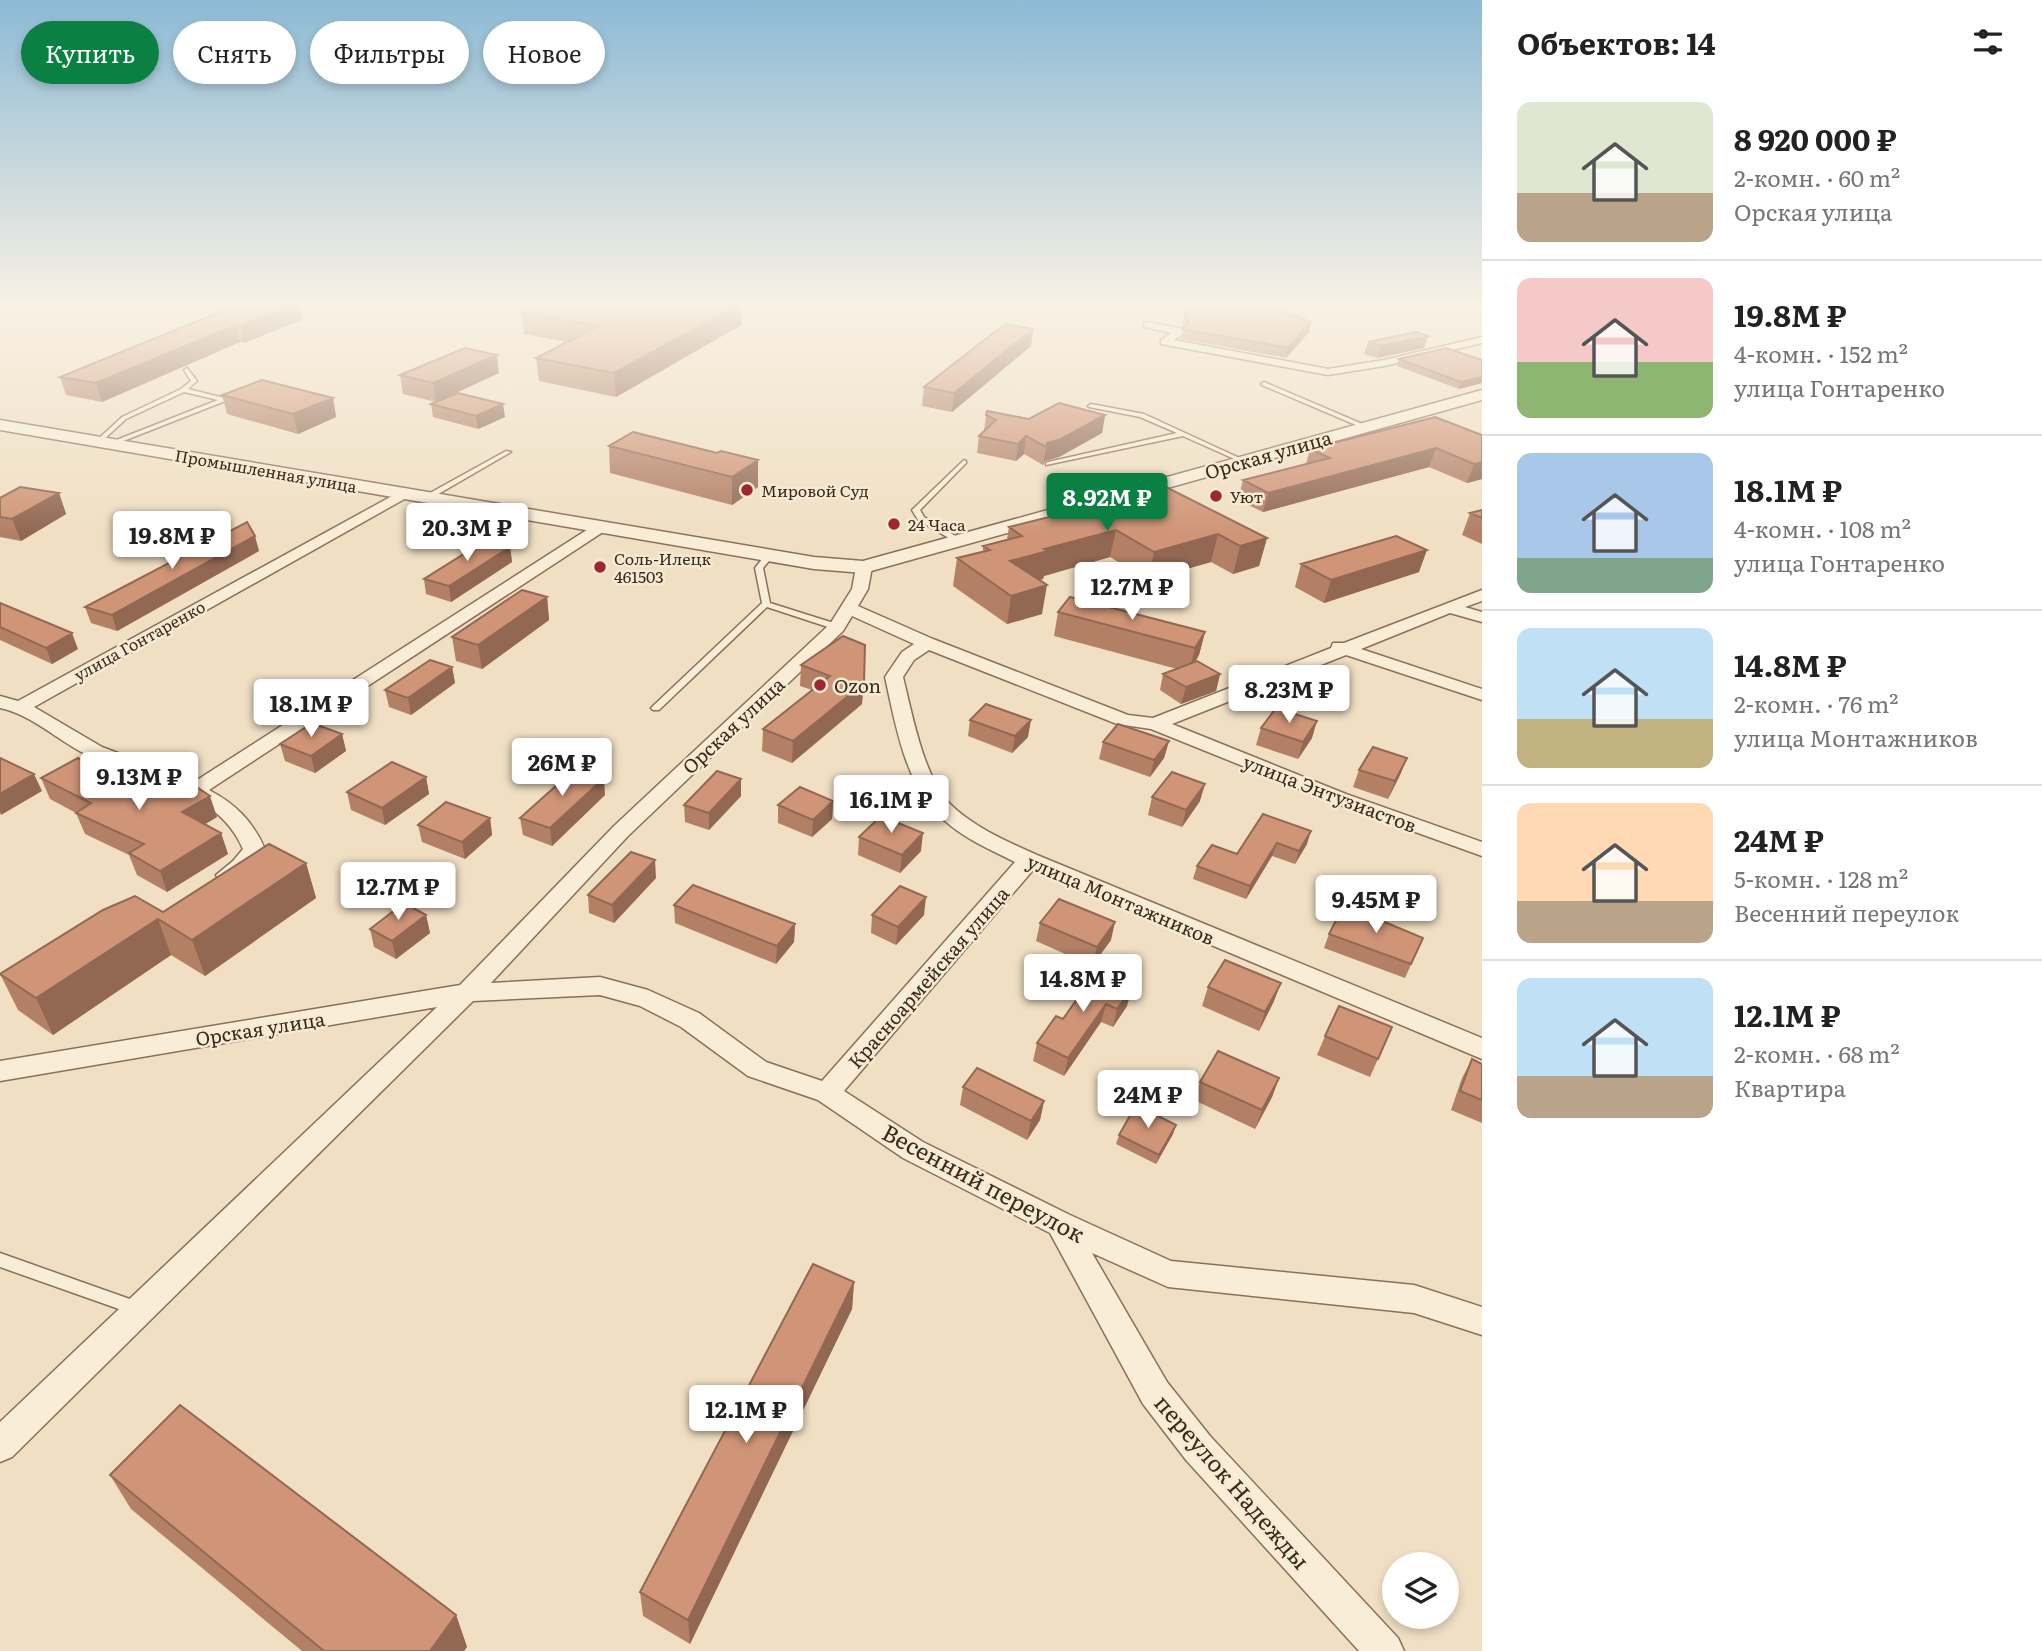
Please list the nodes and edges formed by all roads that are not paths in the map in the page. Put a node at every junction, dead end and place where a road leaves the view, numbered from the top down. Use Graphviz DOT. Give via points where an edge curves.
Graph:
graph roads {
  1 [pos="192,379"];
  2 [pos="1264,384"];
  3 [pos="183,390"];
  4 [pos="246,392"];
  5 [pos="1482,395"];
  6 [pos="225,400"];
  7 [pos="1091,406"];
  8 [pos="0,425"];
  9 [pos="1365,427"];
  10 [pos="1183,434"];
  11 [pos="104,443"];
  12 [pos="508,452"];
  13 [pos="1243,461"];
  14 [pos="964,462"];
  15 [pos="1048,464"];
  16 [pos="404,494"];
  17 [pos="425,498"];
  18 [pos="601,527"];
  19 [pos="959,542"];
  20 [pos="770,555"];
  21 [pos="864,567"];
  22 [pos="1482,595"];
  23 [pos="766,604"];
  24 [pos="1448,608"];
  25 [pos="850,609"];
  26 [pos="1482,617"];
  27 [pos="837,627"];
  28 [pos="927,643"];
  29 [pos="1336,646"];
  30 [pos="1482,695"];
  31 [pos="0,702"];
  32 [pos="22,706"];
  33 [pos="656,708"];
  34 [pos="1147,723"];
  35 [pos="196,790"];
  36 [pos="1482,849"];
  37 [pos="1030,860"];
  38 [pos="206,887"];
  39 [pos="467,993"];
  40 [pos="1482,1049"];
  41 [pos="0,1071"];
  42 [pos="827,1093"];
  43 [pos="1060,1224"];
  44 [pos="0,1260"];
  45 [pos="141,1309"];
  46 [pos="1482,1321"];
  47 [pos="0,1445"];
  48 [pos="1385,1651"];
  1 -- 3 [label="lane"];
  2 -- 9 [label="lane"];
  3 -- 6 [label="lane"];
  3 -- 11 [label="lane" via="124,418"];
  4 -- 6 [label="lane"];
  5 -- 9 [label="street, Орская улица"];
  6 -- 11 [label="lane"];
  7 -- 10 [label="lane" via="1142,415"];
  8 -- 11 [label="street, Промышленная улица"];
  9 -- 13 [label="street, Орская улица"];
  10 -- 13 [label="lane"];
  10 -- 15 [label="lane"];
  11 -- 16 [label="street, Промышленная улица"];
  12 -- 17 [label="lane"];
  13 -- 19 [label="street, Орская улица"];
  14 -- 19 [label="lane" via="916,510"];
  16 -- 17 [label="street, Промышленная улица"];
  16 -- 32 [label="street, улица Гонтаренко"];
  17 -- 18 [label="street, Промышленная улица"];
  18 -- 20 [label="street, Промышленная улица"];
  18 -- 35 [label="street"];
  19 -- 21 [label="street, Орская улица"];
  20 -- 21 [label="street, Промышленная улица"];
  20 -- 23 [label="lane" via="758,568"];
  21 -- 25 [label="street, Орская улица"];
  22 -- 24 [label="street"];
  23 -- 27 [label="lane"];
  23 -- 33 [label="lane"];
  24 -- 26 [label="street"];
  24 -- 29 [label="street"];
  25 -- 27 [label="street, Орская улица"];
  25 -- 28 [label="street, улица Энтузиастов"];
  27 -- 39 [label="street, Орская улица" via="621,831"];
  28 -- 34 [label="street, улица Энтузиастов" via="1124,720"];
  28 -- 37 [label="street, улица Монтажников" via="908,656 894,677 924,778 933,796 960,823"];
  29 -- 30 [label="street"];
  29 -- 34 [label="street" via="1214,702"];
  31 -- 32 [label="street"];
  32 -- 35 [label="street" via="95,751"];
  34 -- 36 [label="street, улица Энтузиастов"];
  35 -- 38 [label="street" via="245,825 254,849 241,866"];
  37 -- 40 [label="street, улица Монтажников"];
  37 -- 42 [label="street, Красноармейская улица"];
  39 -- 41 [label="street, Орская улица"];
  39 -- 42 [label="street, Весенний переулок" via="600,986 648,999 690,1020 757,1069"];
  39 -- 45 [label="street"];
  42 -- 43 [label="street, Весенний переулок" via="913,1150"];
  43 -- 46 [label="street, Весенний переулок" via="1168,1274 1414,1299"];
  43 -- 48 [label="street, переулок Надежды" via="1155,1393 1198,1448"];
  44 -- 45 [label="lane"];
  45 -- 47 [label="street"];
}
